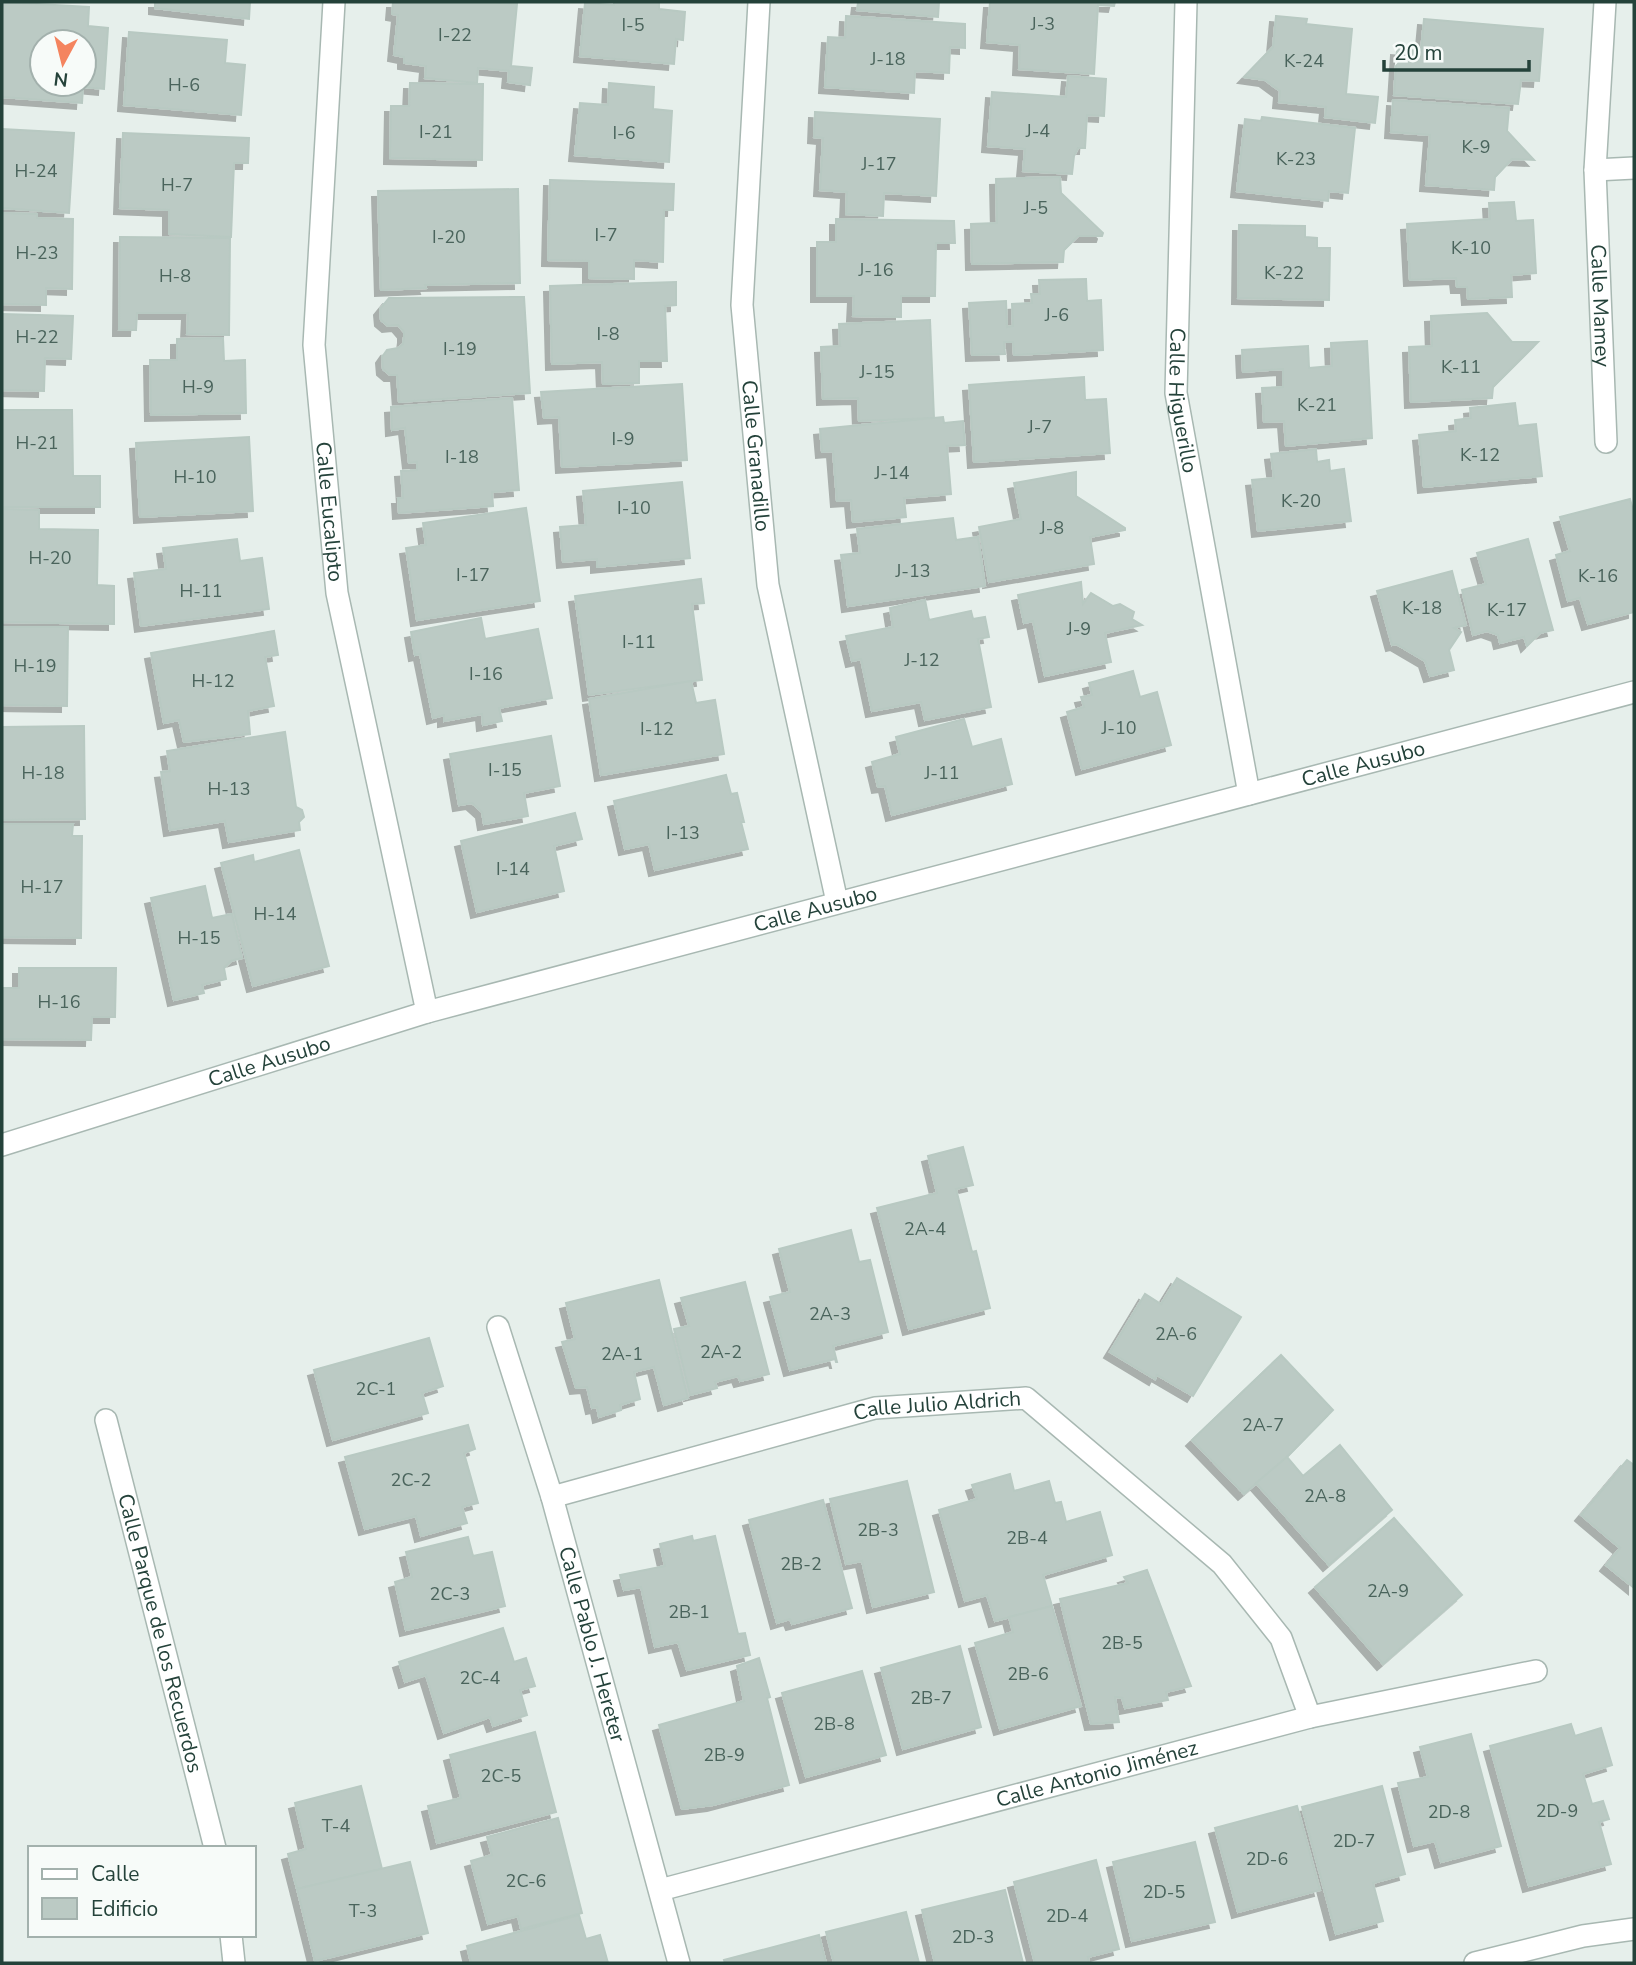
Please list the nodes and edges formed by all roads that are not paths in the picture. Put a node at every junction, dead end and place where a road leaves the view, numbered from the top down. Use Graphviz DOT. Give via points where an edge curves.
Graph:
graph roads {
  1 [pos="334,2"];
  2 [pos="760,2"];
  3 [pos="1186,2"];
  4 [pos="1605,2"];
  5 [pos="1634,167"];
  6 [pos="1595,170"];
  7 [pos="1606,442"];
  8 [pos="1634,692"];
  9 [pos="1249,794"];
  10 [pos="838,902"];
  11 [pos="427,1012"];
  12 [pos="2,1145"];
  13 [pos="498,1327"];
  14 [pos="106,1420"];
  15 [pos="552,1497"];
  16 [pos="1536,1671"];
  17 [pos="1310,1717"];
  18 [pos="214,1846"];
  19 [pos="660,1890"];
  20 [pos="1634,1929"];
  21 [pos="231,1937"];
  22 [pos="234,1963"];
  23 [pos="678,1963"];
  24 [pos="1475,1963"];
  1 -- 11 [label="street, Calle Eucalipto" via="314,345 337,593"];
  2 -- 10 [label="street, Calle Granadillo" via="742,305 768,585"];
  3 -- 9 [label="street, Calle Higuerillo" via="1176,393"];
  4 -- 6 [label="street, Calle Mamey"];
  5 -- 6 [label="street"];
  6 -- 7 [label="street, Calle Mamey"];
  8 -- 9 [label="street, Calle Ausubo"];
  9 -- 10 [label="street, Calle Ausubo"];
  10 -- 11 [label="street, Calle Ausubo"];
  11 -- 12 [label="street, Calle Ausubo"];
  13 -- 15 [label="street, Calle Pablo J. Hereter"];
  14 -- 18 [label="street, Calle Parque de los Recuerdos"];
  15 -- 17 [label="street, Calle Julio Aldrich" via="875,1408 1026,1398 1222,1564 1281,1638"];
  15 -- 19 [label="street, Calle Pablo J. Hereter"];
  16 -- 17 [label="street, Calle Antonio Jiménez"];
  17 -- 19 [label="street, Calle Antonio Jiménez"];
  19 -- 23 [label="street, Calle Pablo J. Hereter"];
  20 -- 24 [label="street" via="1584,1936"];
  21 -- 22 [label="street"];
}
